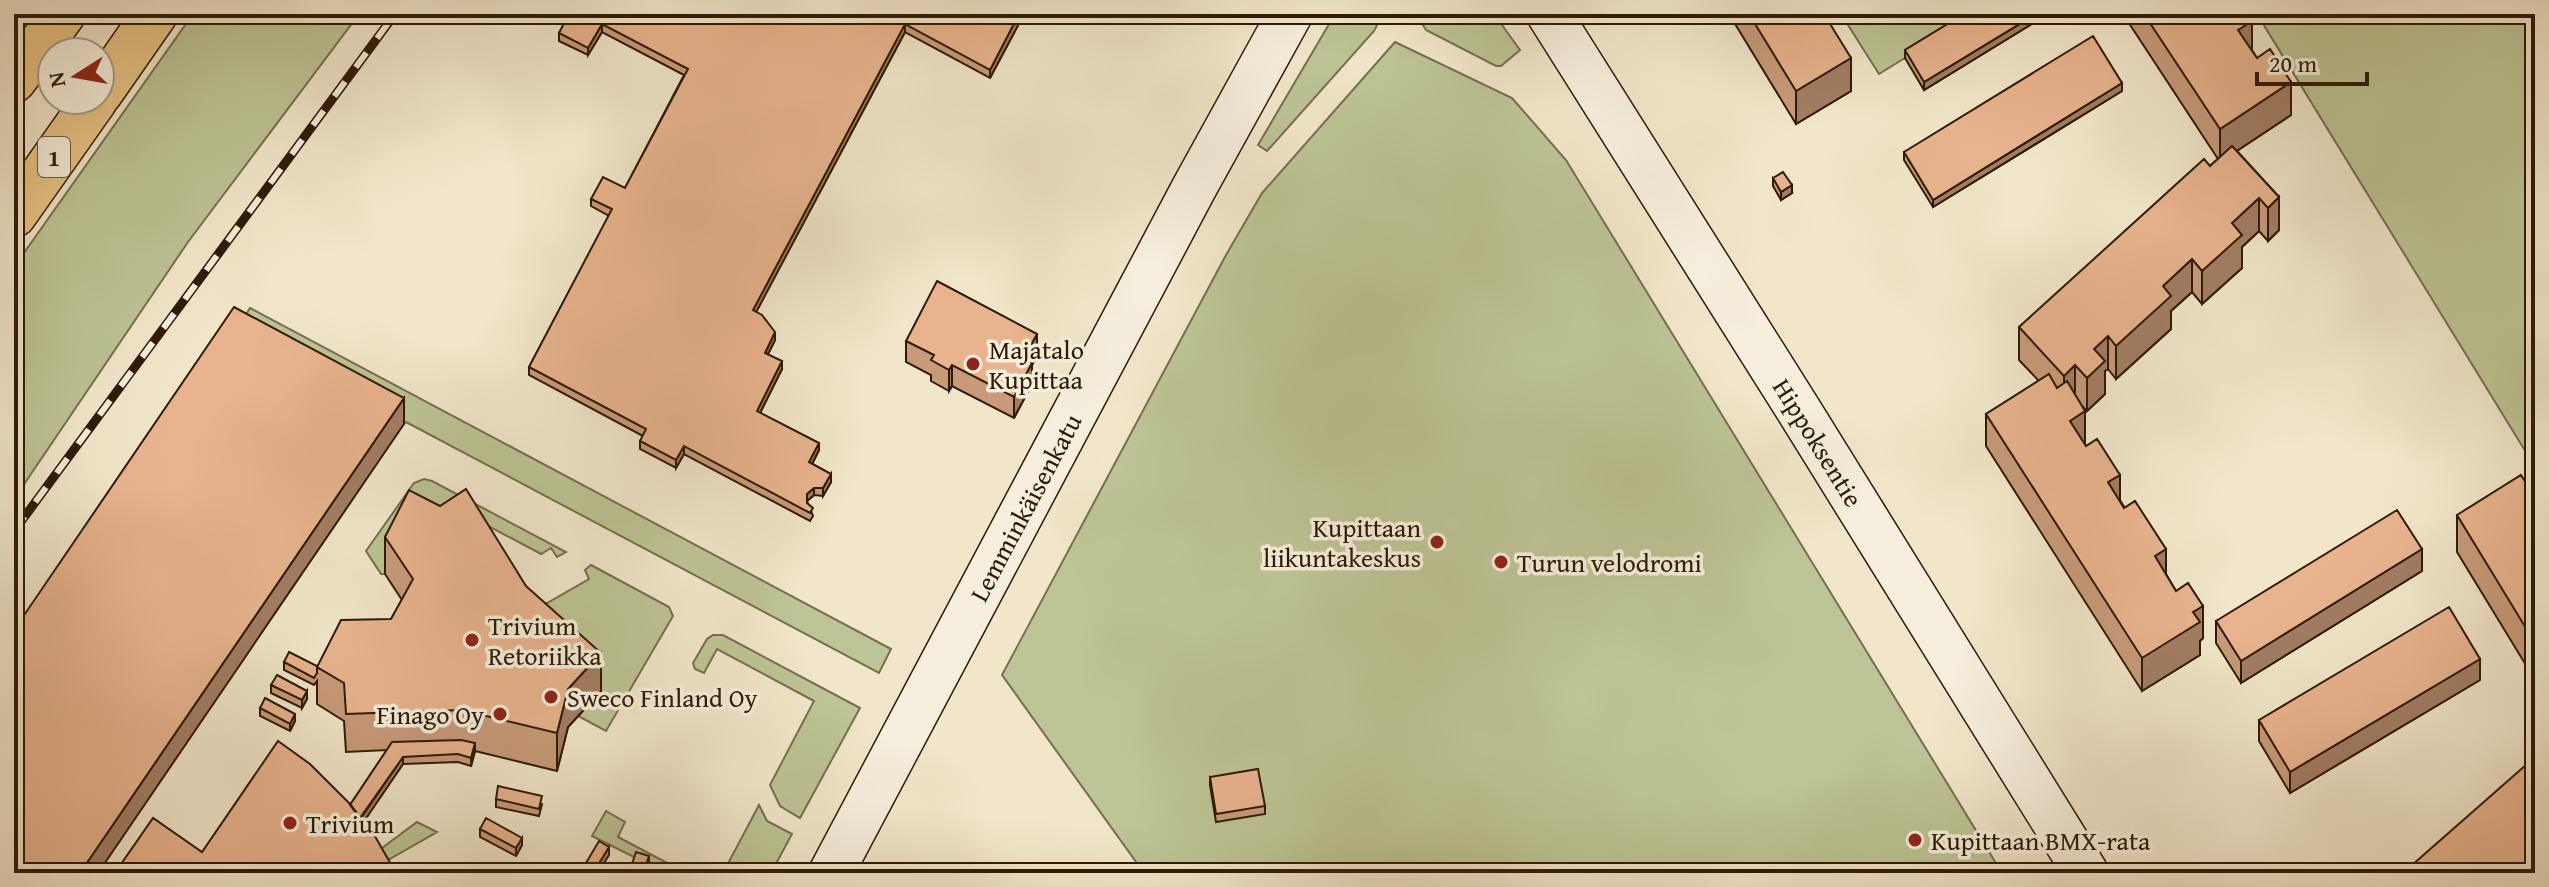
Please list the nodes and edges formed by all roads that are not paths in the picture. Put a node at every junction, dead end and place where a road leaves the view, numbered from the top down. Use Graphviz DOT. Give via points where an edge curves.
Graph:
graph roads {
  1 [pos="63,14"];
  2 [pos="155,14"];
  3 [pos="1290,14"];
  4 [pos="1549,14"];
  5 [pos="116,70"];
  6 [pos="14,80"];
  7 [pos="84,116"];
  8 [pos="14,215"];
  9 [pos="831,873"];
  10 [pos="2086,873"];
  1 -- 6 [label="highway"];
  2 -- 5 [label="highway"];
  3 -- 9 [label="street, Lemminkäisenkatu"];
  4 -- 10 [label="street, Hippoksentie"];
  7 -- 8 [label="highway, 1"];
}
